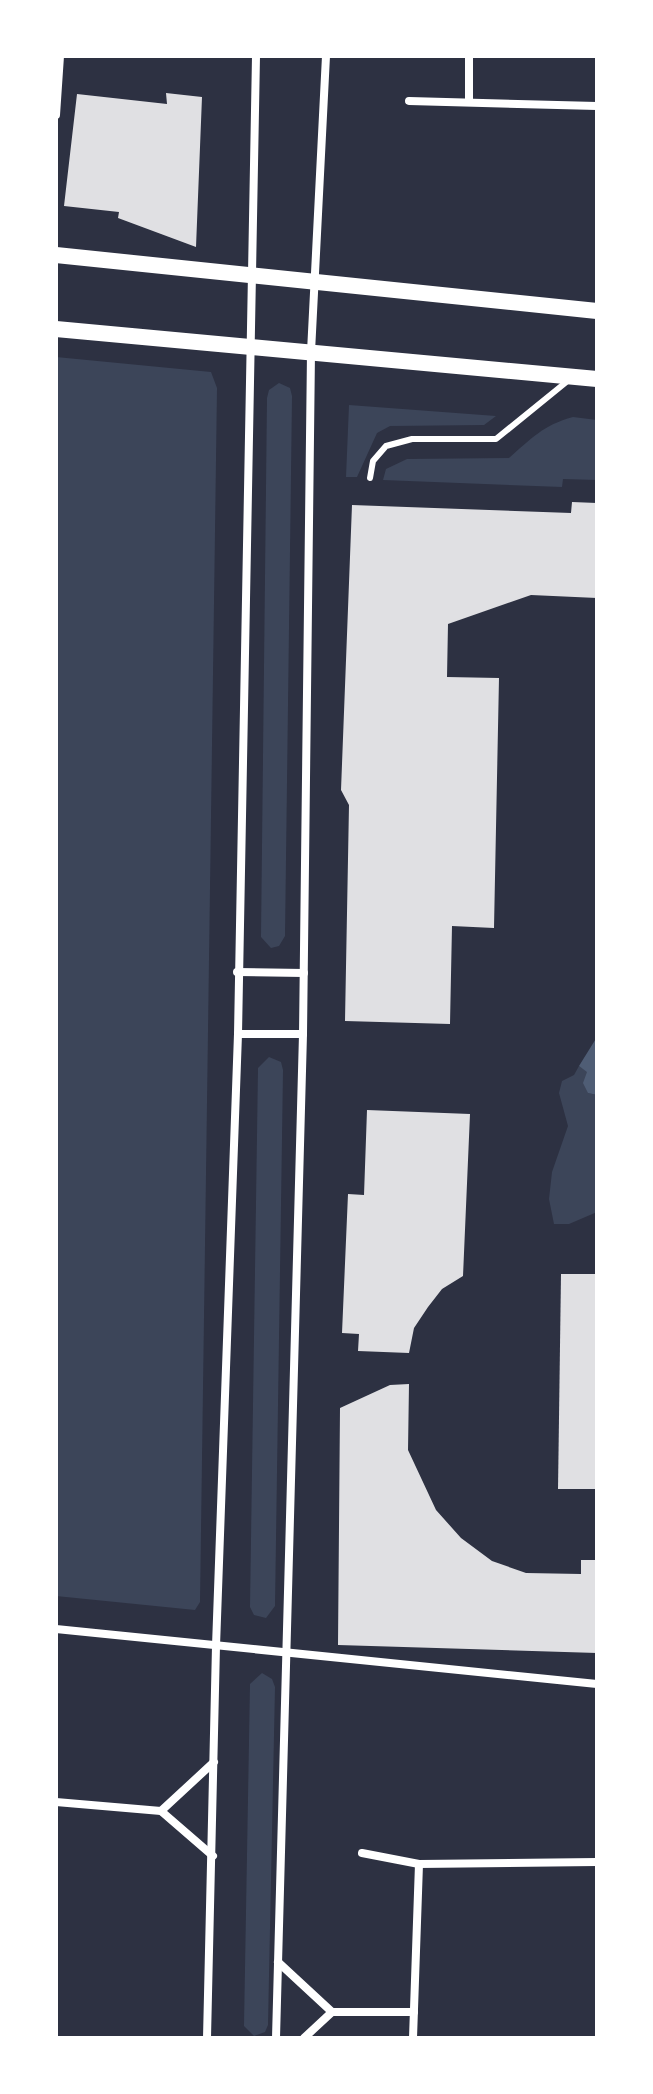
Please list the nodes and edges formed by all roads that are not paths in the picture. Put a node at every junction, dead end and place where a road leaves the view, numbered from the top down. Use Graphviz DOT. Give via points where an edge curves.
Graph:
graph roads {
  1 [pos="60,56"];
  2 [pos="256,56"];
  3 [pos="326,56"];
  4 [pos="469,56"];
  5 [pos="409,101"];
  6 [pos="469,102"];
  7 [pos="597,106"];
  8 [pos="56,115"];
  9 [pos="56,255"];
  10 [pos="252,276"];
  11 [pos="315,281"];
  12 [pos="597,311"];
  13 [pos="56,329"];
  14 [pos="250,348"];
  15 [pos="311,352"];
  16 [pos="574,377"];
  17 [pos="597,379"];
  18 [pos="370,478"];
  19 [pos="237,972"];
  20 [pos="304,973"];
  21 [pos="238,1034"];
  22 [pos="303,1034"];
  23 [pos="56,1629"];
  24 [pos="216,1646"];
  25 [pos="289,1652"];
  26 [pos="597,1684"];
  27 [pos="214,1762"];
  28 [pos="56,1802"];
  29 [pos="161,1811"];
  30 [pos="362,1853"];
  31 [pos="213,1856"];
  32 [pos="597,1862"];
  33 [pos="419,1864"];
  34 [pos="278,1962"];
  35 [pos="332,2012"];
  36 [pos="414,2012"];
  37 [pos="207,2038"];
  38 [pos="276,2038"];
  39 [pos="304,2038"];
  40 [pos="413,2038"];
  1 -- 8 [label="street"];
  2 -- 10 [label="street"];
  3 -- 11 [label="street"];
  4 -- 6 [label="street"];
  5 -- 6 [label="street"];
  6 -- 7 [label="street"];
  9 -- 10 [label="main road"];
  10 -- 11 [label="main road"];
  10 -- 14 [label="street"];
  11 -- 12 [label="main road"];
  11 -- 15 [label="street"];
  13 -- 14 [label="main road"];
  14 -- 15 [label="main road"];
  14 -- 19 [label="street"];
  15 -- 16 [label="main road"];
  15 -- 20 [label="street"];
  16 -- 17 [label="main road"];
  16 -- 18 [label="lane" via="496,439 398,441 378,453"];
  19 -- 20 [label="street"];
  19 -- 21 [label="street"];
  20 -- 22 [label="street"];
  21 -- 22 [label="street"];
  21 -- 24 [label="street"];
  22 -- 25 [label="street"];
  23 -- 24 [label="street"];
  24 -- 25 [label="street"];
  24 -- 27 [label="street"];
  25 -- 26 [label="street"];
  25 -- 34 [label="street"];
  27 -- 29 [label="street"];
  27 -- 31 [label="street"];
  28 -- 29 [label="street"];
  29 -- 31 [label="street"];
  30 -- 33 [label="street"];
  31 -- 37 [label="street"];
  32 -- 33 [label="street"];
  33 -- 36 [label="street"];
  34 -- 35 [label="street"];
  34 -- 38 [label="street"];
  35 -- 36 [label="street"];
  35 -- 39 [label="street"];
  36 -- 40 [label="street"];
}
